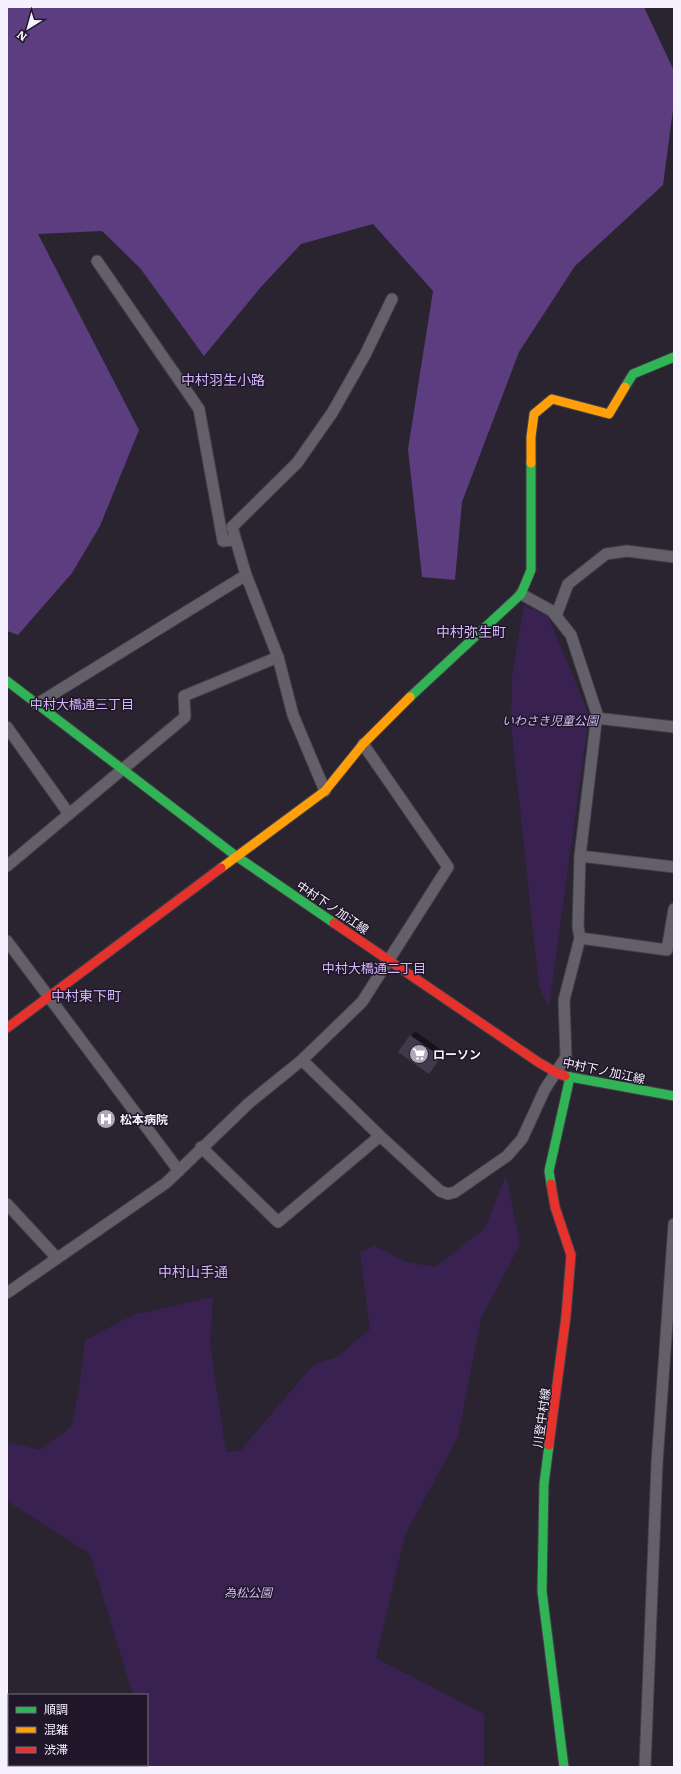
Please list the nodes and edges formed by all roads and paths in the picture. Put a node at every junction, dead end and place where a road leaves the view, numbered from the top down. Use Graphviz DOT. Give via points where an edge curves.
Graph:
graph roads {
  1 [pos="97,261"];
  2 [pos="392,300"];
  3 [pos="674,356"];
  4 [pos="235,540"];
  5 [pos="674,557"];
  6 [pos="246,574"];
  7 [pos="521,594"];
  8 [pos="556,616"];
  9 [pos="278,657"];
  10 [pos="7,681"];
  11 [pos="38,704"];
  12 [pos="596,718"];
  13 [pos="7,727"];
  14 [pos="674,727"];
  15 [pos="363,744"];
  16 [pos="123,770"];
  17 [pos="325,791"];
  18 [pos="69,814"];
  19 [pos="236,856"];
  20 [pos="580,856"];
  21 [pos="7,866"];
  22 [pos="674,866"];
  23 [pos="674,909"];
  24 [pos="580,938"];
  25 [pos="7,941"];
  26 [pos="390,959"];
  27 [pos="48,996"];
  28 [pos="7,1028"];
  29 [pos="302,1060"];
  30 [pos="557,1073"];
  31 [pos="570,1077"];
  32 [pos="674,1096"];
  33 [pos="380,1136"];
  34 [pos="201,1147"];
  35 [pos="179,1171"];
  36 [pos="7,1204"];
  37 [pos="674,1224"];
  38 [pos="56,1257"];
  39 [pos="7,1293"];
  40 [pos="564,1767"];
  41 [pos="645,1767"];
  1 -- 4 [label="street" via="199,409 223,541"];
  2 -- 4 [label="street" via="332,413 297,463 232,527"];
  3 -- 7 [label="main road" via="633,374 609,414 552,399 534,414 531,437 530,570"];
  4 -- 6 [label="street"];
  5 -- 8 [label="street" via="627,551 606,554 568,584"];
  6 -- 9 [label="street"];
  6 -- 11 [label="street"];
  7 -- 8 [label="street" via="552,611"];
  7 -- 15 [label="main road" via="424,683"];
  8 -- 12 [label="street" via="571,635 597,714"];
  9 -- 16 [label="street" via="184,696 185,717"];
  9 -- 17 [label="street" via="293,715"];
  10 -- 11 [label="main road, 中村下ノ加江線"];
  11 -- 16 [label="main road, 中村下ノ加江線"];
  12 -- 14 [label="street"];
  12 -- 20 [label="street"];
  13 -- 18 [label="street"];
  15 -- 17 [label="main road"];
  15 -- 26 [label="street" via="448,867"];
  16 -- 18 [label="street"];
  16 -- 19 [label="main road, 中村下ノ加江線"];
  17 -- 19 [label="main road"];
  18 -- 21 [label="street"];
  19 -- 26 [label="main road, 中村下ノ加江線"];
  19 -- 27 [label="main road"];
  20 -- 22 [label="street"];
  20 -- 24 [label="street"];
  23 -- 24 [label="street" via="667,950"];
  24 -- 30 [label="street" via="564,1000 566,1057"];
  25 -- 27 [label="street"];
  26 -- 29 [label="street" via="362,1002"];
  26 -- 30 [label="main road, 中村下ノ加江線"];
  27 -- 28 [label="main road"];
  27 -- 35 [label="street"];
  29 -- 33 [label="street"];
  29 -- 34 [label="street" via="249,1103"];
  30 -- 31 [label="main road, 中村下ノ加江線"];
  30 -- 33 [label="street" via="545,1090 522,1139 507,1156 456,1192 448,1194 440,1191"];
  31 -- 32 [label="main road, 中村下ノ加江線"];
  31 -- 40 [label="main road, 川登中村線" via="549,1172 554,1207 571,1255 544,1484 542,1590"];
  33 -- 34 [label="street" via="278,1222"];
  34 -- 35 [label="street"];
  35 -- 38 [label="street"];
  36 -- 38 [label="street"];
  37 -- 41 [label="street" via="657,1463"];
  38 -- 39 [label="street"];
}
